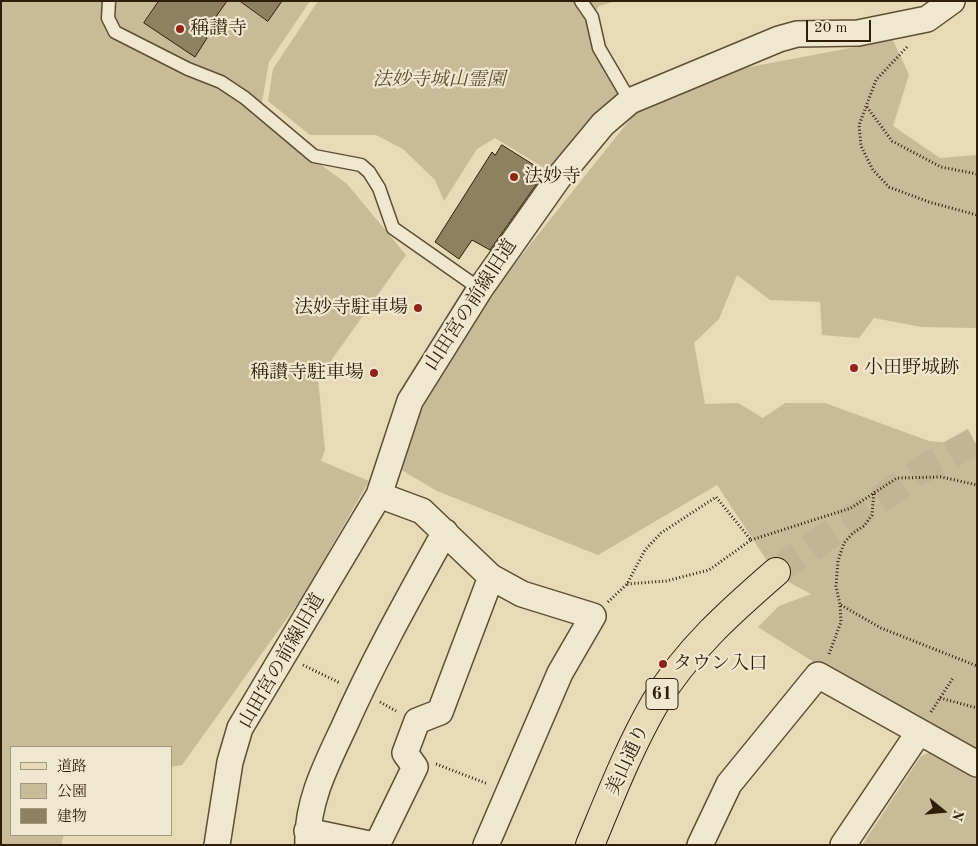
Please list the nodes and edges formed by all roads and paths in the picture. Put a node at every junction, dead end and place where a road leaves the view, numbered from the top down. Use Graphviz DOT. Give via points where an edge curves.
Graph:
graph roads {
  1 [pos="109,1"];
  2 [pos="581,1"];
  3 [pos="952,1"];
  4 [pos="927,19"];
  5 [pos="630,100"];
  6 [pos="867,106"];
  7 [pos="977,174"];
  8 [pos="977,215"];
  9 [pos="480,289"];
  10 [pos="977,485"];
  11 [pos="874,491"];
  12 [pos="379,495"];
  13 [pos="445,532"];
  14 [pos="752,540"];
  15 [pos="776,572"];
  16 [pos="491,577"];
  17 [pos="840,605"];
  18 [pos="831,649"];
  19 [pos="977,666"];
  20 [pos="311,669"];
  21 [pos="953,678"];
  22 [pos="359,692"];
  23 [pos="940,698"];
  24 [pos="977,708"];
  25 [pos="417,721"];
  26 [pos="918,732"];
  27 [pos="429,761"];
  28 [pos="977,764"];
  29 [pos="510,793"];
  30 [pos="308,838"];
  31 [pos="217,845"];
  32 [pos="375,845"];
  33 [pos="486,845"];
  34 [pos="590,845"];
  35 [pos="700,845"];
  36 [pos="843,845"];
  1 -- 9 [label="lane" via="108,18 115,32 221,82 314,156 361,165 370,172 379,188 392,228"];
  2 -- 5 [label="lane" via="592,17 599,48"];
  3 -- 4 [label="street, 山田宮の前線旧道"];
  4 -- 5 [label="street, 山田宮の前線旧道" via="858,33 797,34"];
  4 -- 6 [label="path" via="900,57 876,80"];
  5 -- 9 [label="street, 山田宮の前線旧道" via="603,124 559,177"];
  6 -- 7 [label="path" via="892,141 941,167"];
  6 -- 8 [label="path" via="859,125 861,146 873,170 889,187"];
  9 -- 12 [label="street, 山田宮の前線旧道" via="410,401"];
  10 -- 11 [label="path" via="924,476 898,478"];
  11 -- 14 [label="path" via="851,508"];
  11 -- 17 [label="path" via="872,515 844,543 838,561 836,586"];
  12 -- 13 [label="street" via="422,511"];
  12 -- 31 [label="street, 山田宮の前線旧道" via="240,728 230,762"];
  13 -- 16 [label="street"];
  13 -- 22 [label="street"];
  14 -- 14 [label="path" via="709,570 666,581 627,584 645,550 662,533 716,497"];
  15 -- 34 [label="main road, 美山通り / 61" via="728,613 690,655 656,702 624,764"];
  16 -- 25 [label="street" via="440,712"];
  16 -- 29 [label="street" via="522,594 593,616 560,673"];
  17 -- 18 [label="path" via="841,622"];
  17 -- 19 [label="path" via="881,628"];
  20 -- 22 [label="path"];
  21 -- 23 [label="path"];
  22 -- 25 [label="path"];
  22 -- 30 [label="street" via="314,798"];
  23 -- 24 [label="path"];
  23 -- 26 [label="path"];
  25 -- 32 [label="street" via="405,753 415,767"];
  26 -- 28 [label="street"];
  26 -- 35 [label="street" via="818,674 729,784"];
  26 -- 36 [label="street"];
  27 -- 29 [label="path"];
  29 -- 33 [label="street"];
  30 -- 32 [label="street"];
}
